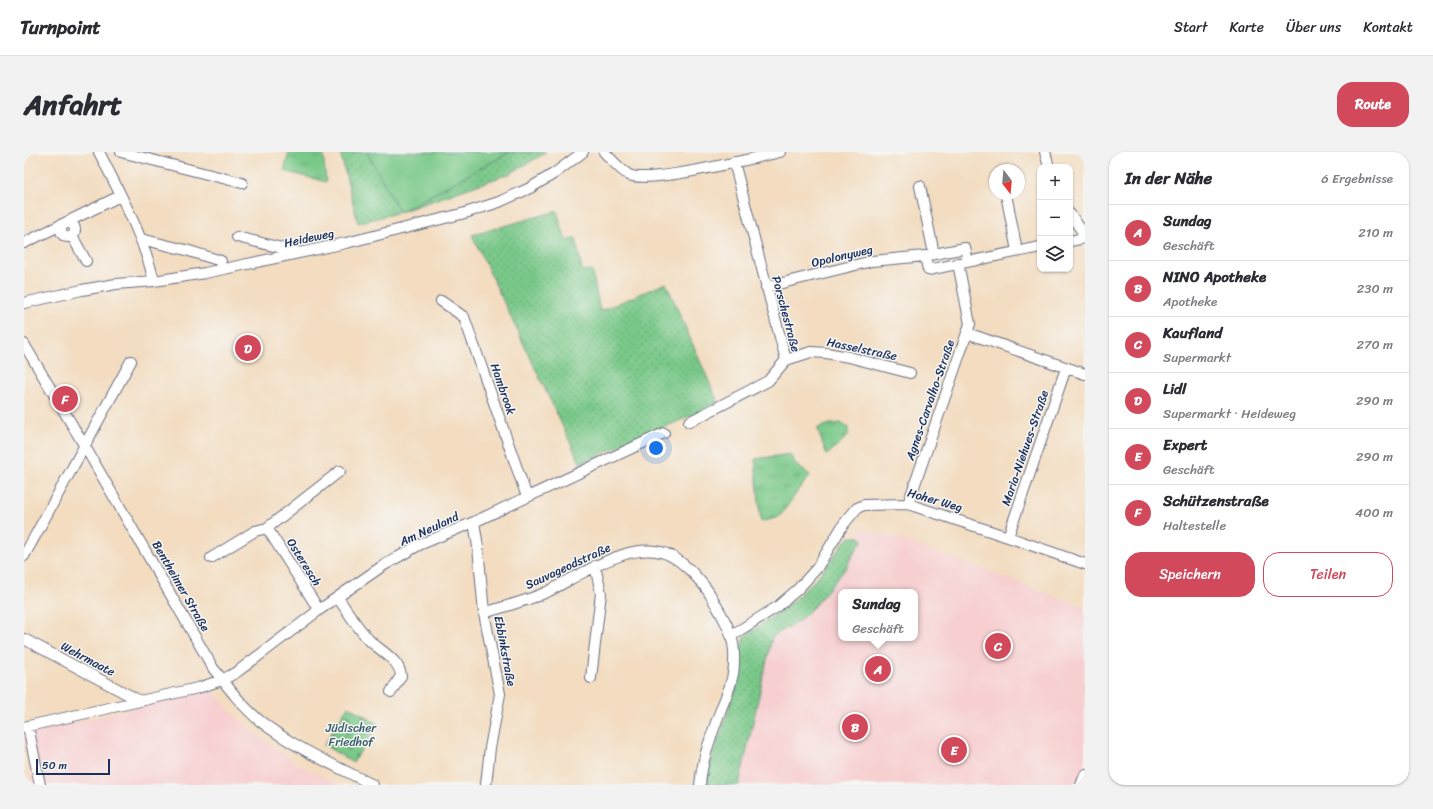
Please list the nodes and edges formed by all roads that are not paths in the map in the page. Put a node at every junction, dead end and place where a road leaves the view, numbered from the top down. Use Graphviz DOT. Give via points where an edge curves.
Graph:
graph roads {
  1 [pos="99,152"];
  2 [pos="121,152"];
  3 [pos="583,152"];
  4 [pos="604,152"];
  5 [pos="780,152"];
  6 [pos="1046,152"];
  7 [pos="734,162"];
  8 [pos="1048,164"];
  9 [pos="242,183"];
  10 [pos="920,186"];
  11 [pos="120,196"];
  12 [pos="1007,200"];
  13 [pos="1073,219"];
  14 [pos="64,224"];
  15 [pos="1085,236"];
  16 [pos="237,238"];
  17 [pos="141,239"];
  18 [pos="1073,240"];
  19 [pos="24,243"];
  20 [pos="1037,248"];
  21 [pos="1017,251"];
  22 [pos="300,253"];
  23 [pos="930,255"];
  24 [pos="86,261"];
  25 [pos="221,261"];
  26 [pos="963,262"];
  27 [pos="154,282"];
  28 [pos="766,287"];
  29 [pos="441,301"];
  30 [pos="24,303"];
  31 [pos="967,333"];
  32 [pos="24,344"];
  33 [pos="786,360"];
  34 [pos="131,362"];
  35 [pos="1066,368"];
  36 [pos="910,373"];
  37 [pos="1085,374"];
  38 [pos="689,422"];
  39 [pos="664,433"];
  40 [pos="84,445"];
  41 [pos="340,471"];
  42 [pos="527,497"];
  43 [pos="908,504"];
  44 [pos="474,522"];
  45 [pos="267,528"];
  46 [pos="1008,537"];
  47 [pos="24,556"];
  48 [pos="211,558"];
  49 [pos="1085,564"];
  50 [pos="595,566"];
  51 [pos="338,598"];
  52 [pos="319,610"];
  53 [pos="484,613"];
  54 [pos="732,635"];
  55 [pos="24,639"];
  56 [pos="591,678"];
  57 [pos="222,680"];
  58 [pos="391,692"];
  59 [pos="140,701"];
  60 [pos="26,726"];
  61 [pos="1085,775"];
  62 [pos="40,785"];
  63 [pos="373,785"];
  64 [pos="486,785"];
  65 [pos="700,785"];
  66 [pos="1081,785"];
  1 -- 11 [label="street"];
  2 -- 9 [label="street"];
  3 -- 22 [label="street, Heideweg" via="530,188 499,202 465,213"];
  4 -- 7 [label="street" via="630,175 647,177"];
  5 -- 7 [label="street"];
  6 -- 8 [label="street"];
  7 -- 28 [label="street, Porschestraße"];
  10 -- 23 [label="street"];
  11 -- 14 [label="street"];
  11 -- 17 [label="street"];
  12 -- 21 [label="street"];
  13 -- 15 [label="street"];
  14 -- 19 [label="street"];
  14 -- 24 [label="street" via="61,227 61,234 65,238 72,236"];
  15 -- 18 [label="street"];
  16 -- 22 [label="street"];
  17 -- 25 [label="street"];
  17 -- 27 [label="street"];
  20 -- 21 [label="street"];
  21 -- 26 [label="street"];
  22 -- 27 [label="street, Heideweg"];
  23 -- 26 [label="street, Opolonyweg" via="964,248"];
  23 -- 26 [label="street" via="928,270"];
  23 -- 28 [label="street, Opolonyweg" via="872,261"];
  26 -- 31 [label="street, Opolonyweg" via="970,324"];
  27 -- 30 [label="street, Heideweg" via="116,284"];
  28 -- 33 [label="street, Porschestraße"];
  29 -- 42 [label="street, Hambrook" via="464,316"];
  31 -- 35 [label="street, Agnes-Carvalho-Straße"];
  31 -- 43 [label="street, Agnes-Carvalho-Straße"];
  32 -- 40 [label="street, Bentheimer Straße"];
  33 -- 36 [label="street, Hasselstraße" via="811,352 826,353"];
  33 -- 38 [label="street, Porschestraße" via="768,381"];
  34 -- 40 [label="street"];
  35 -- 37 [label="street, Agnes-Carvalho-Straße"];
  35 -- 46 [label="street, Maria-Niehues-Straße"];
  39 -- 42 [label="street, Am Neuland"];
  40 -- 47 [label="street"];
  40 -- 57 [label="street, Bentheimer Straße"];
  41 -- 45 [label="street"];
  42 -- 44 [label="street, Am Neuland"];
  43 -- 46 [label="street, Hoher Weg"];
  43 -- 54 [label="street, Hoher Weg" via="864,505 857,508 843,525 817,568 798,589 777,607"];
  44 -- 51 [label="street, Am Neuland" via="419,546 381,567"];
  44 -- 53 [label="street, Ebbinkstraße"];
  45 -- 48 [label="street" via="255,532"];
  45 -- 52 [label="street, Osteresch"];
  46 -- 49 [label="street, Hoher Weg"];
  50 -- 53 [label="street, Sauvageodstraße" via="535,597"];
  50 -- 54 [label="street, Sauvageodstraße" via="643,550 673,556 708,591"];
  50 -- 56 [label="street" via="601,593"];
  51 -- 52 [label="street, Am Neuland"];
  51 -- 58 [label="street" via="370,641 401,671 401,676"];
  52 -- 57 [label="street, Am Neuland"];
  53 -- 64 [label="street, Ebbinkstraße" via="500,694"];
  54 -- 65 [label="street, Sauvageodstraße" via="734,664 731,684 710,738"];
  55 -- 59 [label="street, Wehrmaate"];
  57 -- 59 [label="street"];
  57 -- 63 [label="street, Bentheimer Straße" via="246,708 282,736 304,751"];
  59 -- 60 [label="street"];
  60 -- 62 [label="street"];
  61 -- 66 [label="street"];
}
